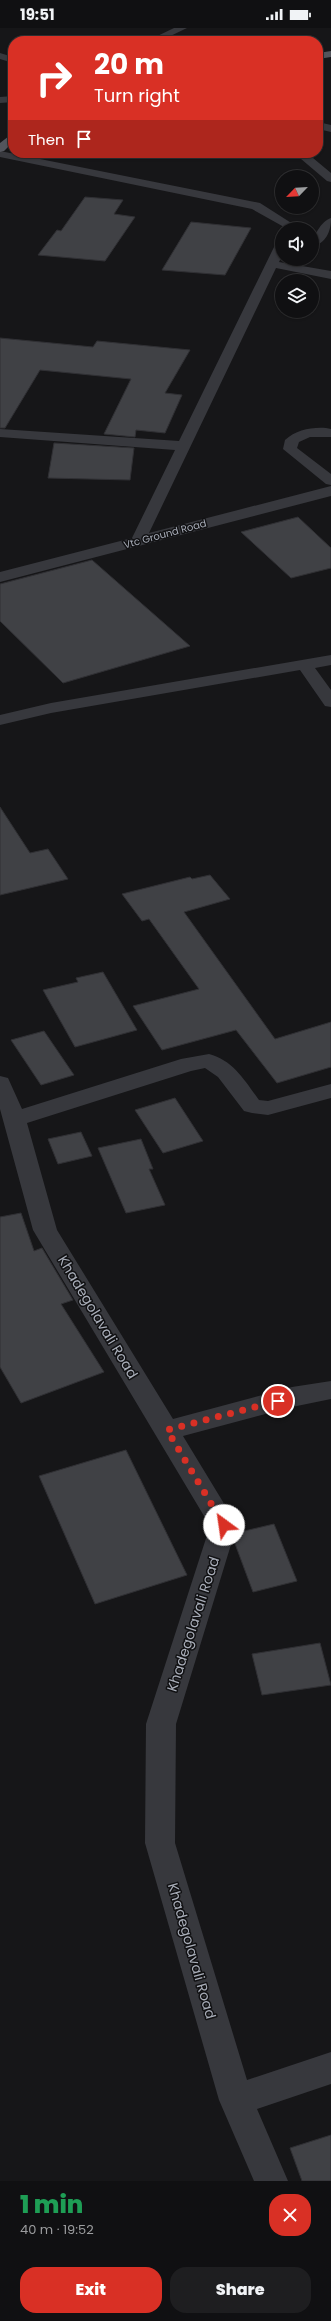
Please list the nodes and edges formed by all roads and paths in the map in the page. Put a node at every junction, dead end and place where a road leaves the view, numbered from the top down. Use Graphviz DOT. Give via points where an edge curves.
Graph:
graph roads {
  1 [pos="182,28"];
  2 [pos="164,36"];
  3 [pos="8,141"];
  4 [pos="0,149"];
  5 [pos="20,158"];
  6 [pos="306,158"];
  7 [pos="331,179"];
  8 [pos="283,222"];
  9 [pos="331,222"];
  10 [pos="319,238"];
  11 [pos="275,259"];
  12 [pos="272,264"];
  13 [pos="331,274"];
  14 [pos="0,433"];
  15 [pos="331,433"];
  16 [pos="184,446"];
  17 [pos="331,481"];
  18 [pos="331,491"];
  19 [pos="138,541"];
  20 [pos="0,577"];
  21 [pos="331,660"];
  22 [pos="304,664"];
  23 [pos="331,702"];
  24 [pos="0,720"];
  25 [pos="0,1083"];
  26 [pos="331,1091"];
  27 [pos="15,1119"];
  28 [pos="331,1390"];
  29 [pos="167,1430"];
  30 [pos="331,2068"];
  31 [pos="236,2100"];
  32 [pos="271,2181"];
  1 -- 2 [label="street"];
  3 -- 4 [label="main road"];
  5 -- 8 [label="street" via="256,206"];
  6 -- 7 [label="street"];
  9 -- 10 [label="street"];
  11 -- 12 [label="street"];
  12 -- 13 [label="street"];
  12 -- 16 [label="street"];
  14 -- 16 [label="street"];
  15 -- 17 [label="street" via="310,433 296,437 290,443 290,449"];
  16 -- 19 [label="street"];
  18 -- 19 [label="street, Vtc Ground Road"];
  19 -- 20 [label="street, Vtc Ground Road"];
  21 -- 22 [label="street"];
  22 -- 23 [label="street"];
  22 -- 24 [label="street" via="51,708"];
  25 -- 27 [label="street, Khadegolavali Road"];
  26 -- 27 [label="street" via="268,1108 252,1106 226,1072 210,1061 189,1064"];
  27 -- 29 [label="street, Khadegolavali Road" via="45,1230"];
  28 -- 29 [label="street" via="292,1397"];
  29 -- 31 [label="street, Khadegolavali Road" via="224,1525 161,1724 160,1843"];
  30 -- 31 [label="street"];
  31 -- 32 [label="street, Khadegolavali Road"];
}
